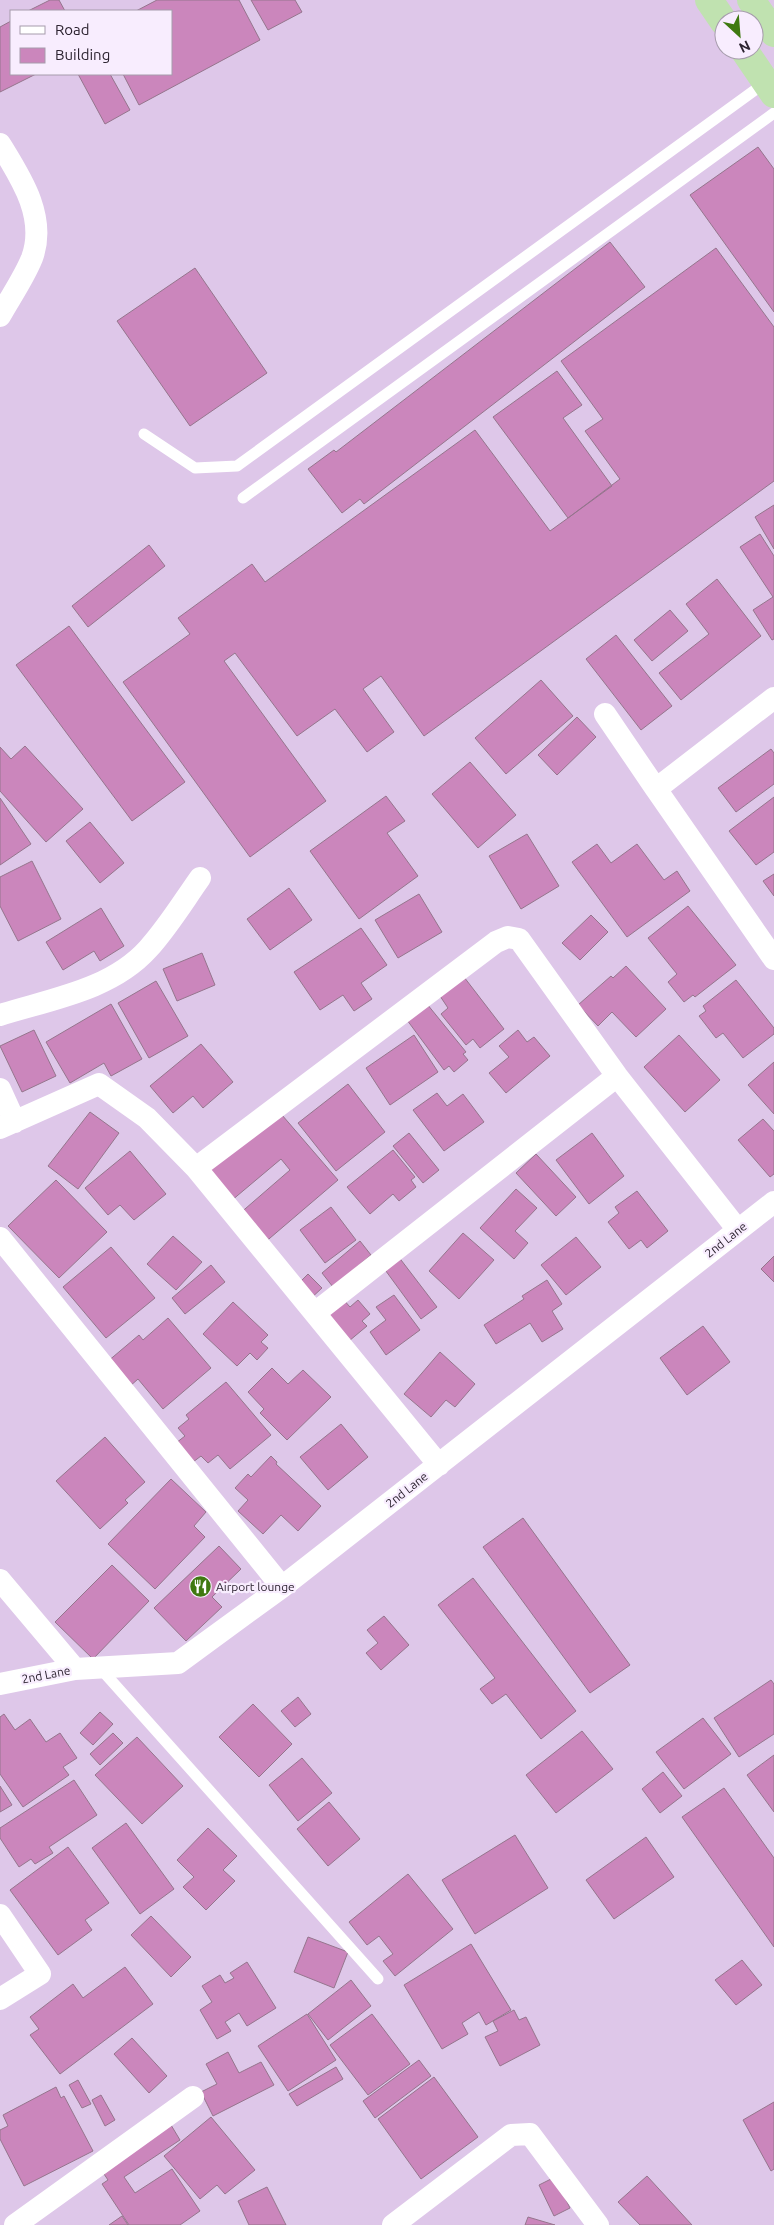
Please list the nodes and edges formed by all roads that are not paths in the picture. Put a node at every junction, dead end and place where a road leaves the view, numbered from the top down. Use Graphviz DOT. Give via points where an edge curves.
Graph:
graph roads {
  1 [pos="751,0"];
  2 [pos="774,32"];
  3 [pos="751,60"];
  4 [pos="770,88"];
  5 [pos="774,113"];
  6 [pos="0,144"];
  7 [pos="0,316"];
  8 [pos="144,434"];
  9 [pos="243,498"];
  10 [pos="774,698"];
  11 [pos="605,714"];
  12 [pos="656,789"];
  13 [pos="200,878"];
  14 [pos="774,959"];
  15 [pos="0,1015"];
  16 [pos="617,1076"];
  17 [pos="0,1088"];
  18 [pos="8,1125"];
  19 [pos="196,1168"];
  20 [pos="774,1202"];
  21 [pos="738,1230"];
  22 [pos="0,1238"];
  23 [pos="315,1313"];
  24 [pos="439,1465"];
  25 [pos="0,1580"];
  26 [pos="282,1587"];
  27 [pos="100,1668"];
  28 [pos="75,1669"];
  29 [pos="0,1684"];
  30 [pos="0,1915"];
  31 [pos="378,1979"];
  32 [pos="0,1999"];
  33 [pos="193,2096"];
  34 [pos="15,2225"];
  35 [pos="393,2225"];
  36 [pos="598,2225"];
  1 -- 2 [label="highway"];
  3 -- 4 [label="highway"];
  4 -- 8 [label="lane" via="237,466 195,468"];
  5 -- 9 [label="lane"];
  6 -- 7 [label="street" via="30,196 37,228 32,258"];
  10 -- 12 [label="street"];
  11 -- 12 [label="street"];
  12 -- 14 [label="street"];
  13 -- 15 [label="street" via="147,950 125,968 98,985"];
  16 -- 19 [label="street" via="520,939 508,937 496,942"];
  16 -- 21 [label="street"];
  16 -- 23 [label="street"];
  17 -- 18 [label="street"];
  18 -- 19 [label="street" via="99,1084 147,1118"];
  19 -- 23 [label="street"];
  20 -- 21 [label="street, 2nd Lane"];
  21 -- 24 [label="street, 2nd Lane"];
  22 -- 26 [label="street"];
  23 -- 24 [label="street"];
  24 -- 26 [label="street, 2nd Lane"];
  25 -- 28 [label="street"];
  26 -- 27 [label="street, 2nd Lane" via="178,1663"];
  27 -- 28 [label="street, 2nd Lane"];
  27 -- 31 [label="lane"];
  28 -- 29 [label="street, 2nd Lane"];
  30 -- 32 [label="street" via="40,1974"];
  33 -- 34 [label="street"];
  35 -- 36 [label="street" via="511,2135 530,2134"];
}
